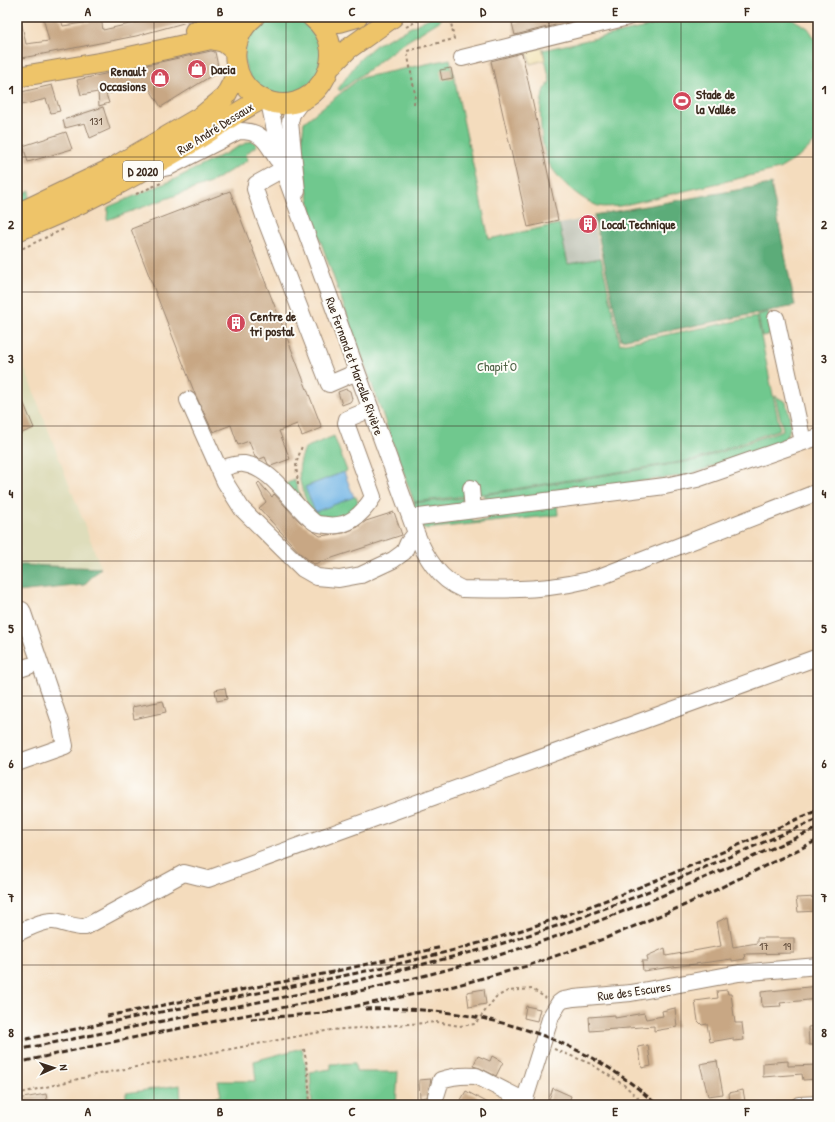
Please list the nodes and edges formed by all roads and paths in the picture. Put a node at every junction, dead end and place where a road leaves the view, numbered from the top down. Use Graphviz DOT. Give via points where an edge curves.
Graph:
graph roads {
  1 [pos="357,17"];
  2 [pos="393,17"];
  3 [pos="450,17"];
  4 [pos="628,17"];
  5 [pos="252,18"];
  6 [pos="314,18"];
  7 [pos="235,51"];
  8 [pos="462,58"];
  9 [pos="102,62"];
  10 [pos="330,67"];
  11 [pos="238,72"];
  12 [pos="17,77"];
  13 [pos="303,99"];
  14 [pos="266,100"];
  15 [pos="414,104"];
  16 [pos="283,168"];
  17 [pos="138,174"];
  18 [pos="166,182"];
  19 [pos="131,196"];
  20 [pos="299,212"];
  21 [pos="17,214"];
  22 [pos="67,228"];
  23 [pos="17,231"];
  24 [pos="17,251"];
  25 [pos="776,318"];
  26 [pos="357,372"];
  27 [pos="188,400"];
  28 [pos="370,409"];
  29 [pos="818,437"];
  30 [pos="803,442"];
  31 [pos="302,446"];
  32 [pos="220,469"];
  33 [pos="299,487"];
  34 [pos="471,488"];
  35 [pos="818,492"];
  36 [pos="473,510"];
  37 [pos="413,526"];
  38 [pos="22,610"];
  39 [pos="818,657"];
  40 [pos="17,763"];
  41 [pos="17,933"];
  42 [pos="818,966"];
  43 [pos="556,1006"];
  44 [pos="548,1047"];
  45 [pos="304,1049"];
  46 [pos="17,1094"];
  47 [pos="436,1096"];
  48 [pos="524,1103"];
  49 [pos="818,1104"];
  50 [pos="310,1105"];
  51 [pos="646,1105"];
  52 [pos="799,1105"];
  1 -- 6 [label="main road, D 2020" via="340,22"];
  2 -- 10 [label="main road, D 2020" via="368,33"];
  3 -- 15 [label="path" via="454,39 407,51 415,94"];
  4 -- 8 [label="street"];
  5 -- 7 [label="main road" via="243,29"];
  5 -- 9 [label="main road" via="237,24 159,39"];
  6 -- 10 [label="main road, D 2020" via="323,28 331,47"];
  7 -- 9 [label="main road" via="224,42 211,40"];
  7 -- 11 [label="main road"];
  9 -- 12 [label="main road"];
  10 -- 13 [label="main road, D 2020" via="315,92"];
  11 -- 14 [label="main road" via="248,88"];
  11 -- 21 [label="main road, Rue André Dessaux / D 2020" via="225,97 202,116 111,170"];
  13 -- 14 [label="main road, D 2020" via="286,104"];
  13 -- 20 [label="street, Rue Fernand et Marcelle Rivière" via="292,114 290,122"];
  14 -- 16 [label="street, Rue Fernand et Marcelle Rivière"];
  14 -- 17 [label="main road, Rue André Dessaux / D 2020" via="248,106"];
  16 -- 17 [label="street" via="267,142 261,136 247,131 234,133 169,167"];
  16 -- 20 [label="street, Rue Fernand et Marcelle Rivière"];
  16 -- 26 [label="street" via="256,184 255,189 264,216 329,384"];
  17 -- 23 [label="main road, Rue André Dessaux / D 2020" via="42,222"];
  18 -- 19 [label="path"];
  20 -- 26 [label="street, Rue Fernand et Marcelle Rivière"];
  22 -- 24 [label="path"];
  25 -- 30 [label="street"];
  26 -- 28 [label="street, Rue Fernand et Marcelle Rivière"];
  27 -- 32 [label="street"];
  28 -- 32 [label="street" via="347,419 346,423 373,498 360,516 347,523 330,525 314,522 261,470 245,464 240,468"];
  28 -- 37 [label="street, Rue Fernand et Marcelle Rivière"];
  29 -- 30 [label="street"];
  30 -- 36 [label="street" via="697,479 665,486"];
  31 -- 33 [label="path" via="296,464 296,480"];
  32 -- 37 [label="street" via="225,482 242,508 303,568 317,577 339,579 377,570 404,552"];
  34 -- 36 [label="street"];
  35 -- 37 [label="street, Rue Fernand et Marcelle Rivière" via="602,576 579,583 528,590 462,589 452,585 425,555"];
  36 -- 37 [label="street"];
  38 -- 40 [label="street" via="60,722 65,746"];
  39 -- 41 [label="street" via="208,879 184,873 85,927 78,928 46,921"];
  42 -- 43 [label="street, Rue des Escures" via="739,973 630,993 574,998 563,1000"];
  43 -- 46 [label="path" via="532,989 508,991 496,997 475,1024 460,1026 438,1022 331,1030 99,1074"];
  43 -- 48 [label="street"];
  44 -- 51 [label="path" via="591,1064 624,1085"];
  45 -- 50 [label="path"];
  47 -- 48 [label="street" via="441,1080 451,1076 469,1075 476,1076"];
  49 -- 52 [label="street"];
}
